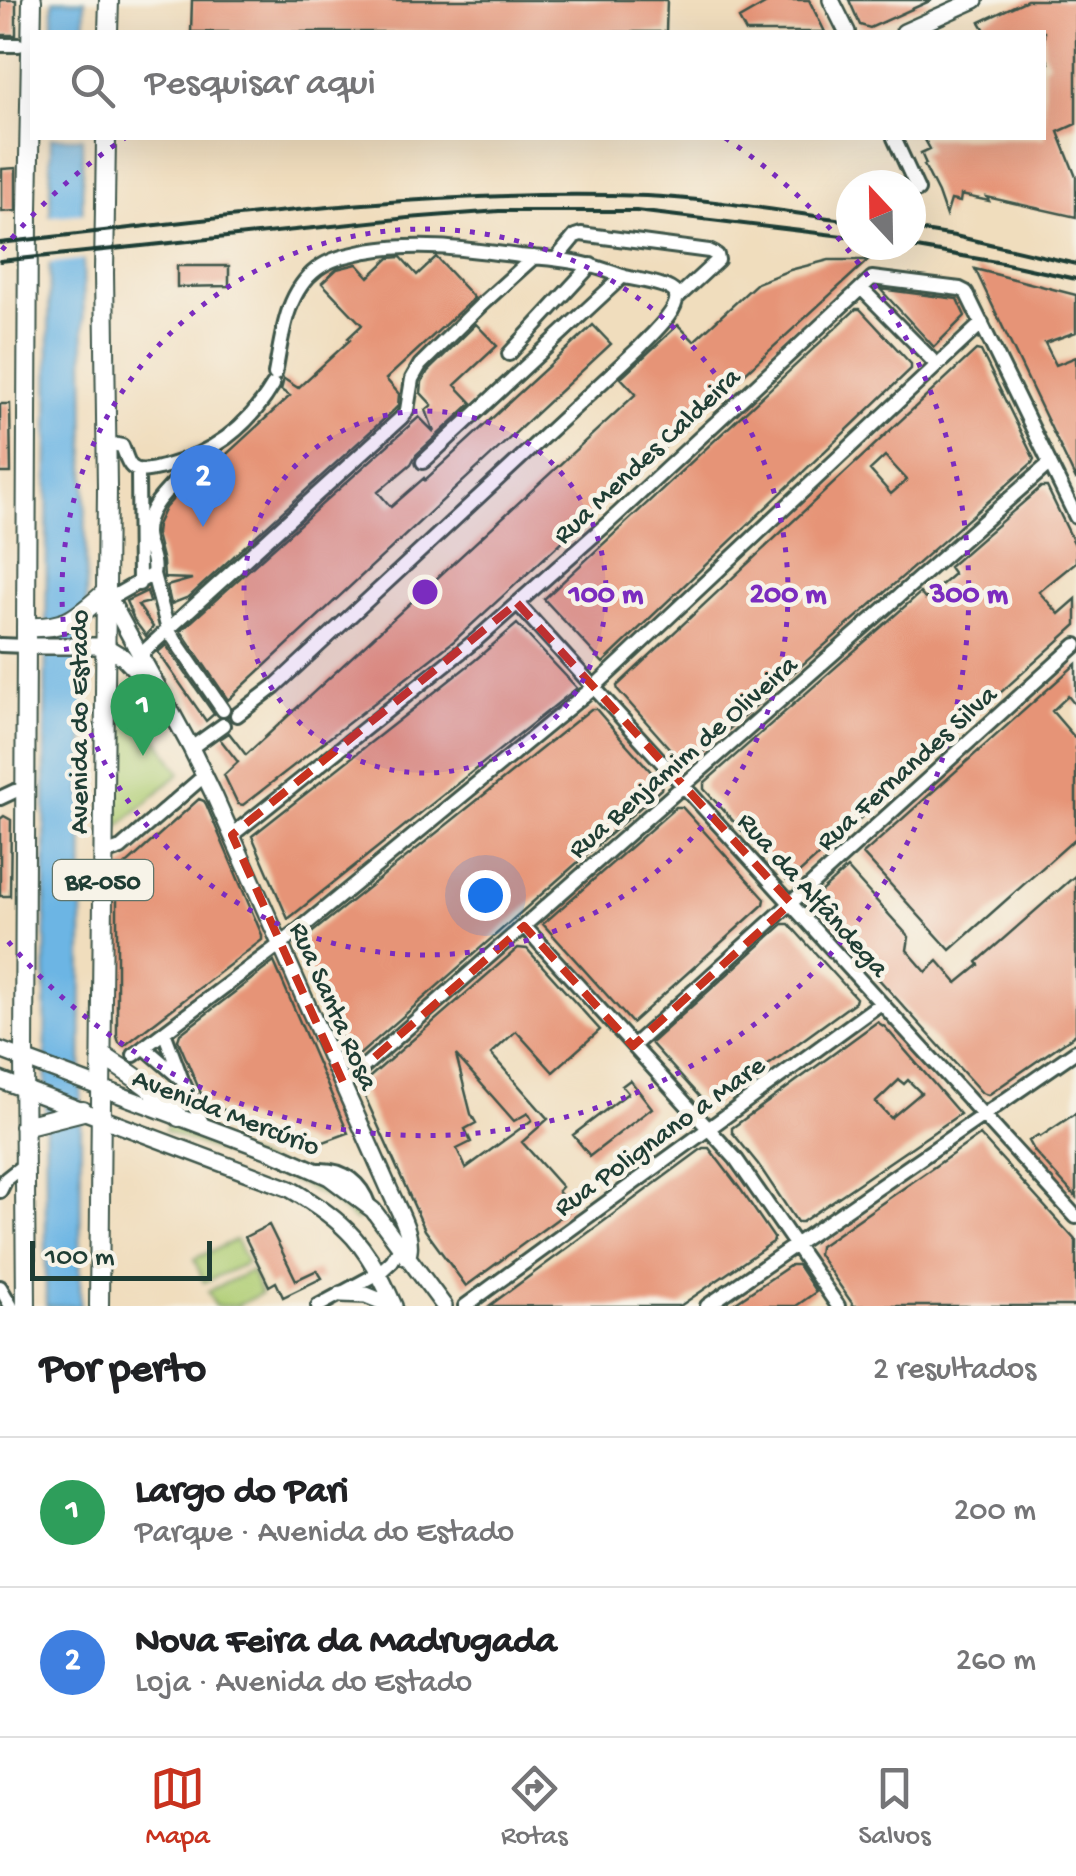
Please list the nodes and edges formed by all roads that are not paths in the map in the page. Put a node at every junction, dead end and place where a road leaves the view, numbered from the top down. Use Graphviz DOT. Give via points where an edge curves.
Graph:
graph roads {
  1 [pos="32,0"];
  2 [pos="109,0"];
  3 [pos="831,0"];
  4 [pos="974,0"];
  5 [pos="32,30"];
  6 [pos="108,30"];
  7 [pos="845,30"];
  8 [pos="908,30"];
  9 [pos="0,45"];
  10 [pos="19,46"];
  11 [pos="32,140"];
  12 [pos="106,140"];
  13 [pos="895,140"];
  14 [pos="909,170"];
  15 [pos="534,258"];
  16 [pos="553,258"];
  17 [pos="591,265"];
  18 [pos="623,276"];
  19 [pos="862,288"];
  20 [pos="677,298"];
  21 [pos="982,323"];
  22 [pos="510,354"];
  23 [pos="936,365"];
  24 [pos="107,443"];
  25 [pos="197,456"];
  26 [pos="423,462"];
  27 [pos="1050,463"];
  28 [pos="138,470"];
  29 [pos="1076,516"];
  30 [pos="153,574"];
  31 [pos="138,584"];
  32 [pos="103,598"];
  33 [pos="518,603"];
  34 [pos="168,630"];
  35 [pos="31,636"];
  36 [pos="1076,645"];
  37 [pos="0,646"];
  38 [pos="100,646"];
  39 [pos="139,656"];
  40 [pos="594,687"];
  41 [pos="104,706"];
  42 [pos="166,706"];
  43 [pos="228,717"];
  44 [pos="191,748"];
  45 [pos="205,775"];
  46 [pos="685,786"];
  47 [pos="25,790"];
  48 [pos="0,798"];
  49 [pos="232,835"];
  50 [pos="104,854"];
  51 [pos="791,903"];
  52 [pos="524,926"];
  53 [pos="281,944"];
  54 [pos="881,1003"];
  55 [pos="164,1032"];
  56 [pos="633,1046"];
  57 [pos="0,1050"];
  58 [pos="1076,1051"];
  59 [pos="102,1055"];
  60 [pos="24,1060"];
  61 [pos="0,1080"];
  62 [pos="182,1080"];
  63 [pos="344,1084"];
  64 [pos="98,1087"];
  65 [pos="24,1088"];
  66 [pos="92,1114"];
  67 [pos="983,1116"];
  68 [pos="179,1117"];
  69 [pos="33,1123"];
  70 [pos="204,1127"];
  71 [pos="708,1128"];
  72 [pos="24,1164"];
  73 [pos="0,1191"];
  74 [pos="1076,1218"];
  75 [pos="796,1244"];
  76 [pos="405,1247"];
  77 [pos="378,1273"];
  78 [pos="0,1286"];
  79 [pos="341,1294"];
  80 [pos="394,1303"];
  81 [pos="11,1306"];
  82 [pos="26,1306"];
  83 [pos="99,1306"];
  84 [pos="318,1306"];
  85 [pos="444,1306"];
  86 [pos="465,1306"];
  87 [pos="706,1306"];
  88 [pos="838,1306"];
  1 -- 5 [label="highway, Avenida do Estado / BR-050"];
  2 -- 6 [label="highway"];
  3 -- 7 [label="main road"];
  4 -- 8 [label="main road"];
  9 -- 10 [label="street"];
  11 -- 35 [label="highway, Avenida do Estado / BR-050"];
  12 -- 24 [label="highway, Avenida do Estado / BR-050"];
  13 -- 14 [label="street"];
  15 -- 16 [label="street"];
  15 -- 25 [label="street" via="400,245 345,255 314,270 288,310 274,380 254,412"];
  15 -- 34 [label="street" via="420,365 402,417"];
  16 -- 17 [label="street"];
  16 -- 20 [label="street" via="581,234 717,255"];
  17 -- 18 [label="street"];
  17 -- 22 [label="street"];
  18 -- 20 [label="street" via="666,286"];
  18 -- 26 [label="street"];
  19 -- 21 [label="street" via="872,278 962,289"];
  19 -- 23 [label="street"];
  19 -- 33 [label="street, Rua Mendes Caldeira"];
  20 -- 43 [label="street" via="639,348 275,686"];
  21 -- 23 [label="street"];
  21 -- 27 [label="street"];
  23 -- 40 [label="street"];
  24 -- 28 [label="street" via="122,446"];
  24 -- 32 [label="highway, Avenida do Estado / BR-050"];
  25 -- 28 [label="street"];
  25 -- 30 [label="street" via="149,518"];
  27 -- 29 [label="street"];
  27 -- 46 [label="street, Rua Benjamim de Oliveira"];
  28 -- 31 [label="street"];
  30 -- 31 [label="street"];
  30 -- 34 [label="street"];
  31 -- 32 [label="street"];
  32 -- 35 [label="highway"];
  32 -- 38 [label="highway, Avenida do Estado / BR-050"];
  32 -- 39 [label="main road"];
  33 -- 40 [label="street, Rua da Alfândega"];
  33 -- 49 [label="street, Rua Mendes Caldeira"];
  34 -- 39 [label="street"];
  34 -- 43 [label="street"];
  35 -- 37 [label="street"];
  35 -- 38 [label="main road"];
  35 -- 47 [label="highway, Avenida do Estado / BR-050"];
  36 -- 51 [label="street, Rua Fernandes Silva"];
  38 -- 41 [label="highway, Avenida do Estado / BR-050"];
  38 -- 42 [label="main road" via="133,666"];
  39 -- 42 [label="main road"];
  40 -- 46 [label="street, Rua da Alfândega"];
  40 -- 53 [label="street"];
  41 -- 42 [label="highway" via="123,694"];
  41 -- 50 [label="highway, Avenida do Estado / BR-050"];
  42 -- 44 [label="main road, Rua Santa Rosa"];
  43 -- 44 [label="street"];
  44 -- 45 [label="main road, Rua Santa Rosa"];
  45 -- 49 [label="main road, Rua Santa Rosa"];
  45 -- 50 [label="street" via="121,848"];
  46 -- 51 [label="street, Rua da Alfândega"];
  46 -- 52 [label="street, Rua Benjamim de Oliveira"];
  47 -- 48 [label="street"];
  47 -- 60 [label="highway, Avenida do Estado / BR-050"];
  49 -- 53 [label="main road, Rua Santa Rosa"];
  50 -- 59 [label="highway, Avenida do Estado / BR-050"];
  51 -- 54 [label="street, Rua da Alfândega"];
  51 -- 56 [label="street, Rua Fernandes Silva"];
  52 -- 56 [label="street"];
  52 -- 63 [label="street, Rua Benjamim de Oliveira"];
  53 -- 55 [label="street"];
  53 -- 63 [label="main road, Rua Santa Rosa"];
  54 -- 67 [label="street, Rua da Alfândega"];
  54 -- 71 [label="street, Rua Polignano a Mare"];
  55 -- 62 [label="street"];
  55 -- 62 [label="street" via="139,1051"];
  56 -- 71 [label="street"];
  57 -- 60 [label="main road, Avenida Mercúrio"];
  58 -- 67 [label="street"];
  59 -- 64 [label="highway, Avenida do Estado / BR-050"];
  59 -- 68 [label="highway" via="166,1100"];
  60 -- 64 [label="main road, Avenida Mercúrio"];
  60 -- 65 [label="highway, Avenida do Estado / BR-050"];
  61 -- 65 [label="main road, Avenida Mercúrio"];
  62 -- 70 [label="street"];
  63 -- 76 [label="main road, Rua Santa Rosa"];
  64 -- 66 [label="highway, Avenida do Estado / BR-050"];
  64 -- 68 [label="main road, Avenida Mercúrio"];
  65 -- 66 [label="main road, Avenida Mercúrio"];
  65 -- 69 [label="highway, Avenida do Estado / BR-050"];
  66 -- 69 [label="highway"];
  66 -- 77 [label="main road, Avenida Mercúrio" via="290,1189 348,1229"];
  66 -- 83 [label="highway, Avenida do Estado / BR-050"];
  67 -- 74 [label="street, Rua da Alfândega"];
  67 -- 75 [label="street"];
  68 -- 70 [label="main road, Avenida Mercúrio"];
  69 -- 72 [label="highway, Avenida do Estado / BR-050"];
  70 -- 76 [label="main road, Avenida Mercúrio" via="328,1177 369,1206"];
  71 -- 75 [label="street"];
  71 -- 86 [label="street, Rua Polignano a Mare"];
  72 -- 73 [label="street"];
  72 -- 82 [label="highway, Avenida do Estado / BR-050"];
  75 -- 87 [label="street"];
  75 -- 88 [label="street"];
  76 -- 77 [label="street"];
  76 -- 85 [label="main road, Avenida Mercúrio"];
  77 -- 79 [label="street"];
  77 -- 80 [label="main road, Avenida Mercúrio"];
  78 -- 81 [label="street"];
  79 -- 80 [label="main road"];
  79 -- 84 [label="street"];
}
